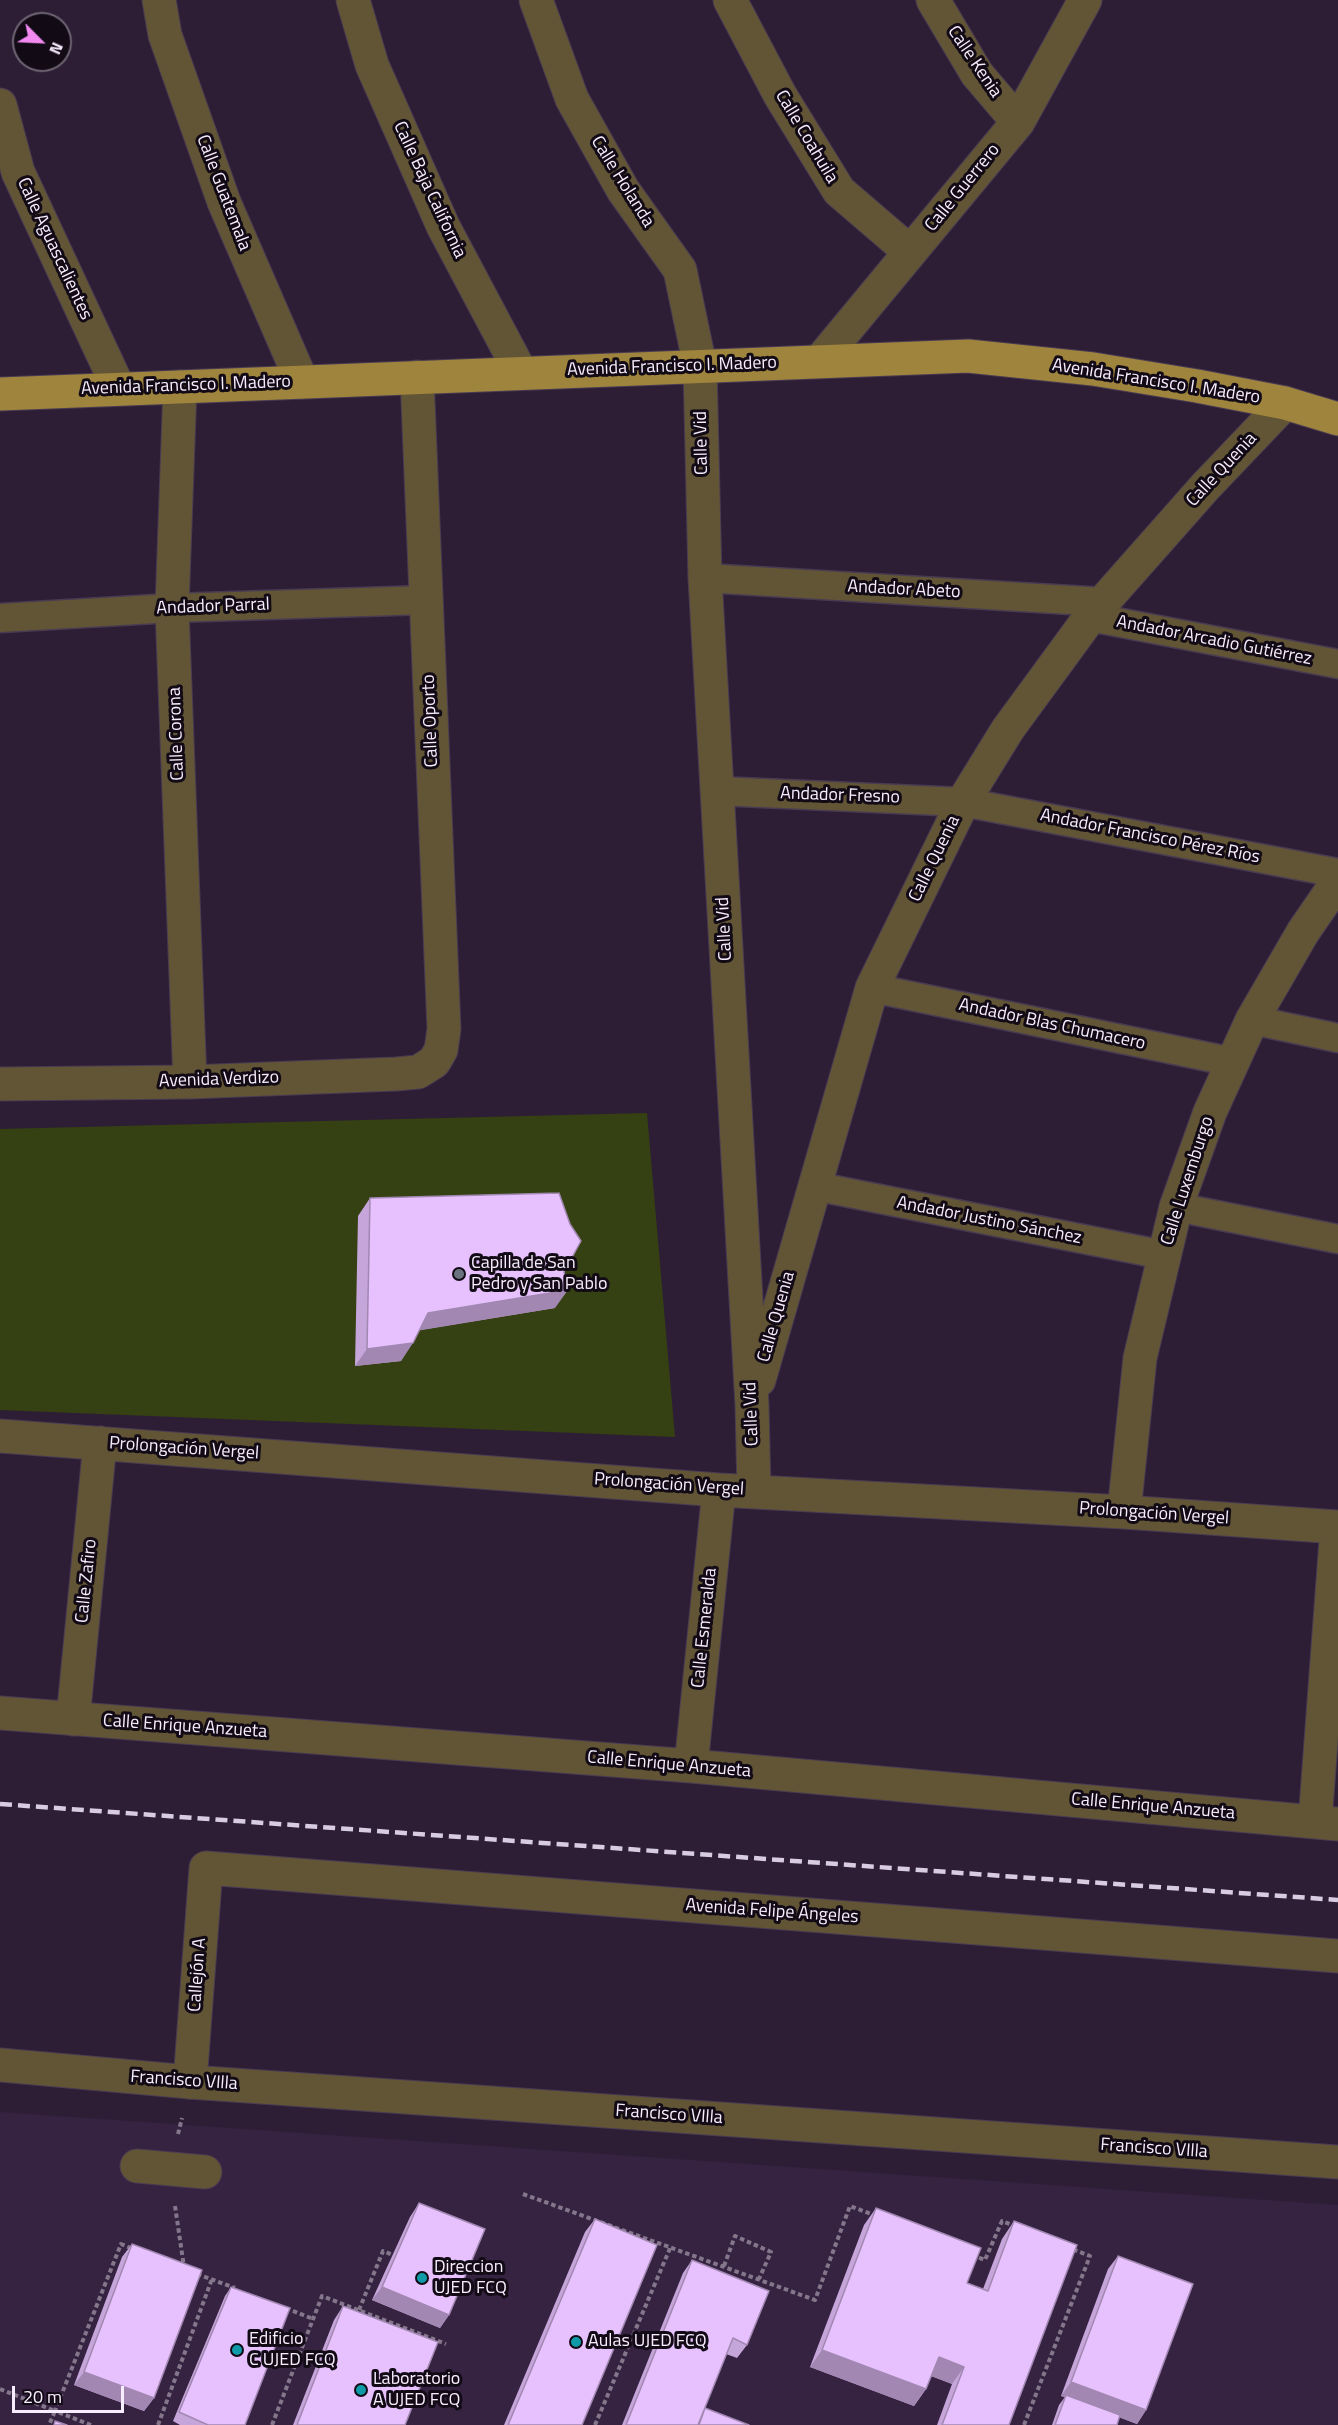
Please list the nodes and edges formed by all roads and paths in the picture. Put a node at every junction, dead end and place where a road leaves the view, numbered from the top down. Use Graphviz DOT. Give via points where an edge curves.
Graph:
graph roads {
  1 [pos="159,0"];
  2 [pos="353,0"];
  3 [pos="536,0"];
  4 [pos="730,0"];
  5 [pos="933,0"];
  6 [pos="1084,0"];
  7 [pos="0,105"];
  8 [pos="1018,122"];
  9 [pos="910,252"];
  10 [pos="820,361"];
  11 [pos="700,366"];
  12 [pos="521,373"];
  13 [pos="417,377"];
  14 [pos="302,382"];
  15 [pos="180,387"];
  16 [pos="119,389"];
  17 [pos="0,394"];
  18 [pos="1285,403"];
  19 [pos="1338,419"];
  20 [pos="705,578"];
  21 [pos="426,600"];
  22 [pos="172,608"];
  23 [pos="1097,610"];
  24 [pos="0,618"];
  25 [pos="1338,664"];
  26 [pos="717,791"];
  27 [pos="963,802"];
  28 [pos="1338,873"];
  29 [pos="1338,881"];
  30 [pos="872,988"];
  31 [pos="1252,1020"];
  32 [pos="1338,1038"];
  33 [pos="434,1062"];
  34 [pos="1233,1062"];
  35 [pos="190,1082"];
  36 [pos="0,1084"];
  37 [pos="814,1186"];
  38 [pos="1176,1207"];
  39 [pos="1338,1239"];
  40 [pos="1164,1255"];
  41 [pos="752,1405"];
  42 [pos="0,1436"];
  43 [pos="100,1443"];
  44 [pos="719,1490"];
  45 [pos="754,1491"];
  46 [pos="1124,1512"];
  47 [pos="1338,1527"];
  48 [pos="0,1713"];
  49 [pos="73,1719"];
  50 [pos="691,1766"];
  51 [pos="1326,1823"];
  52 [pos="206,1868"];
  53 [pos="1338,1956"];
  54 [pos="0,2065"];
  55 [pos="190,2082"];
  56 [pos="1338,2162"];
  57 [pos="137,2166"];
  58 [pos="170,2169"];
  59 [pos="205,2172"];
  60 [pos="524,2194"];
  61 [pos="881,2218"];
  62 [pos="1024,2230"];
  63 [pos="671,2246"];
  64 [pos="1068,2247"];
  65 [pos="142,2252"];
  66 [pos="964,2252"];
  67 [pos="393,2255"];
  68 [pos="174,2265"];
  69 [pos="724,2266"];
  70 [pos="194,2272"];
  71 [pos="212,2279"];
  72 [pos="759,2279"];
  73 [pos="246,2292"];
  74 [pos="279,2306"];
  75 [pos="359,2310"];
  76 [pos="313,2319"];
  77 [pos="446,2344"];
  78 [pos="0,2389"];
  79 [pos="55,2411"];
  80 [pos="49,2425"];
  81 [pos="91,2425"];
  82 [pos="158,2425"];
  83 [pos="272,2425"];
  84 [pos="596,2425"];
  85 [pos="1024,2425"];
  1 -- 14 [label="street, Calle Guatemala" via="165,35 224,202"];
  2 -- 12 [label="street, Calle Baja California" via="372,65 443,226"];
  3 -- 11 [label="street, Calle Holanda" via="572,99 623,190 680,270"];
  4 -- 9 [label="street, Calle Coahuila" via="780,95 838,191"];
  5 -- 8 [label="street, Calle Kenia" via="977,74"];
  6 -- 8 [label="street, Calle Guerrero"];
  7 -- 16 [label="street, Calle Aguascalientes" via="18,172"];
  8 -- 9 [label="street, Calle Guerrero"];
  9 -- 10 [label="street, Calle Guerrero"];
  10 -- 11 [label="main road, Avenida Francisco I. Madero"];
  10 -- 18 [label="main road, Avenida Francisco I. Madero" via="968,356 1093,369"];
  11 -- 12 [label="main road, Avenida Francisco I. Madero"];
  11 -- 20 [label="street, Calle Vid"];
  12 -- 13 [label="main road, Avenida Francisco I. Madero"];
  13 -- 14 [label="main road, Avenida Francisco I. Madero"];
  13 -- 21 [label="street, Calle Oporto"];
  14 -- 15 [label="main road, Avenida Francisco I. Madero"];
  15 -- 16 [label="main road, Avenida Francisco I. Madero"];
  15 -- 22 [label="street, Calle Corona"];
  16 -- 17 [label="main road, Avenida Francisco I. Madero"];
  18 -- 19 [label="main road, Avenida Francisco I. Madero"];
  18 -- 23 [label="street, Calle Quenia"];
  20 -- 23 [label="street, Andador Abeto"];
  20 -- 26 [label="street, Calle Vid"];
  21 -- 22 [label="street, Andador Parral"];
  21 -- 33 [label="street, Calle Oporto" via="444,1029 441,1050"];
  22 -- 24 [label="street, Andador Parral"];
  22 -- 35 [label="street, Calle Corona"];
  23 -- 25 [label="street, Andador Arcadio Gutiérrez"];
  23 -- 27 [label="street, Calle Quenia" via="1008,729"];
  26 -- 27 [label="street, Andador Fresno"];
  26 -- 41 [label="street, Calle Vid"];
  27 -- 28 [label="street, Andador Francisco Pérez Ríos"];
  27 -- 30 [label="street, Calle Quenia"];
  29 -- 31 [label="street, Calle Luxemburgo"];
  30 -- 34 [label="street, Andador Blas Chumacero"];
  30 -- 37 [label="street, Calle Quenia"];
  31 -- 32 [label="street"];
  31 -- 34 [label="street, Calle Luxemburgo"];
  33 -- 35 [label="street, Avenida Verdizo" via="418,1072 396,1074"];
  34 -- 38 [label="street, Calle Luxemburgo" via="1210,1112"];
  35 -- 36 [label="street, Avenida Verdizo"];
  37 -- 40 [label="street, Andador Justino Sánchez"];
  37 -- 41 [label="street, Calle Quenia"];
  38 -- 39 [label="street"];
  38 -- 40 [label="street, Calle Luxemburgo"];
  40 -- 46 [label="street, Calle Luxemburgo" via="1140,1358"];
  41 -- 45 [label="street, Calle Vid"];
  42 -- 43 [label="street, Prolongación Vergel"];
  43 -- 44 [label="street, Prolongación Vergel"];
  43 -- 49 [label="street, Calle Zafiro"];
  44 -- 45 [label="street, Prolongación Vergel"];
  44 -- 50 [label="street, Calle Esmeralda"];
  45 -- 46 [label="street, Prolongación Vergel"];
  46 -- 47 [label="street, Prolongación Vergel"];
  47 -- 51 [label="street"];
  48 -- 49 [label="street, Calle Enrique Anzueta"];
  49 -- 50 [label="street, Calle Enrique Anzueta"];
  50 -- 51 [label="street, Calle Enrique Anzueta"];
  52 -- 53 [label="street, Avenida Felipe Ángeles"];
  52 -- 55 [label="street, Callejón A"];
  54 -- 55 [label="street, Francisco VIlla"];
  55 -- 56 [label="street, Francisco VIlla"];
  55 -- 58 [label="path"];
  57 -- 58 [label="street"];
  58 -- 59 [label="street"];
  58 -- 68 [label="path" via="185,2269"];
  60 -- 63 [label="path"];
  61 -- 72 [label="path" via="850,2206 815,2300"];
  62 -- 66 [label="path" via="1002,2221 985,2260"];
  63 -- 69 [label="path"];
  63 -- 84 [label="path"];
  64 -- 85 [label="path" via="1090,2256"];
  65 -- 79 [label="path" via="121,2244"];
  67 -- 75 [label="path" via="383,2251"];
  69 -- 72 [label="path"];
  69 -- 72 [label="path" via="735,2236 771,2252"];
  70 -- 71 [label="path"];
  71 -- 73 [label="path"];
  71 -- 82 [label="path"];
  74 -- 76 [label="path"];
  75 -- 76 [label="path" via="322,2296"];
  75 -- 77 [label="path"];
  76 -- 83 [label="path"];
  78 -- 79 [label="path"];
  79 -- 80 [label="path"];
  79 -- 81 [label="path"];
}
